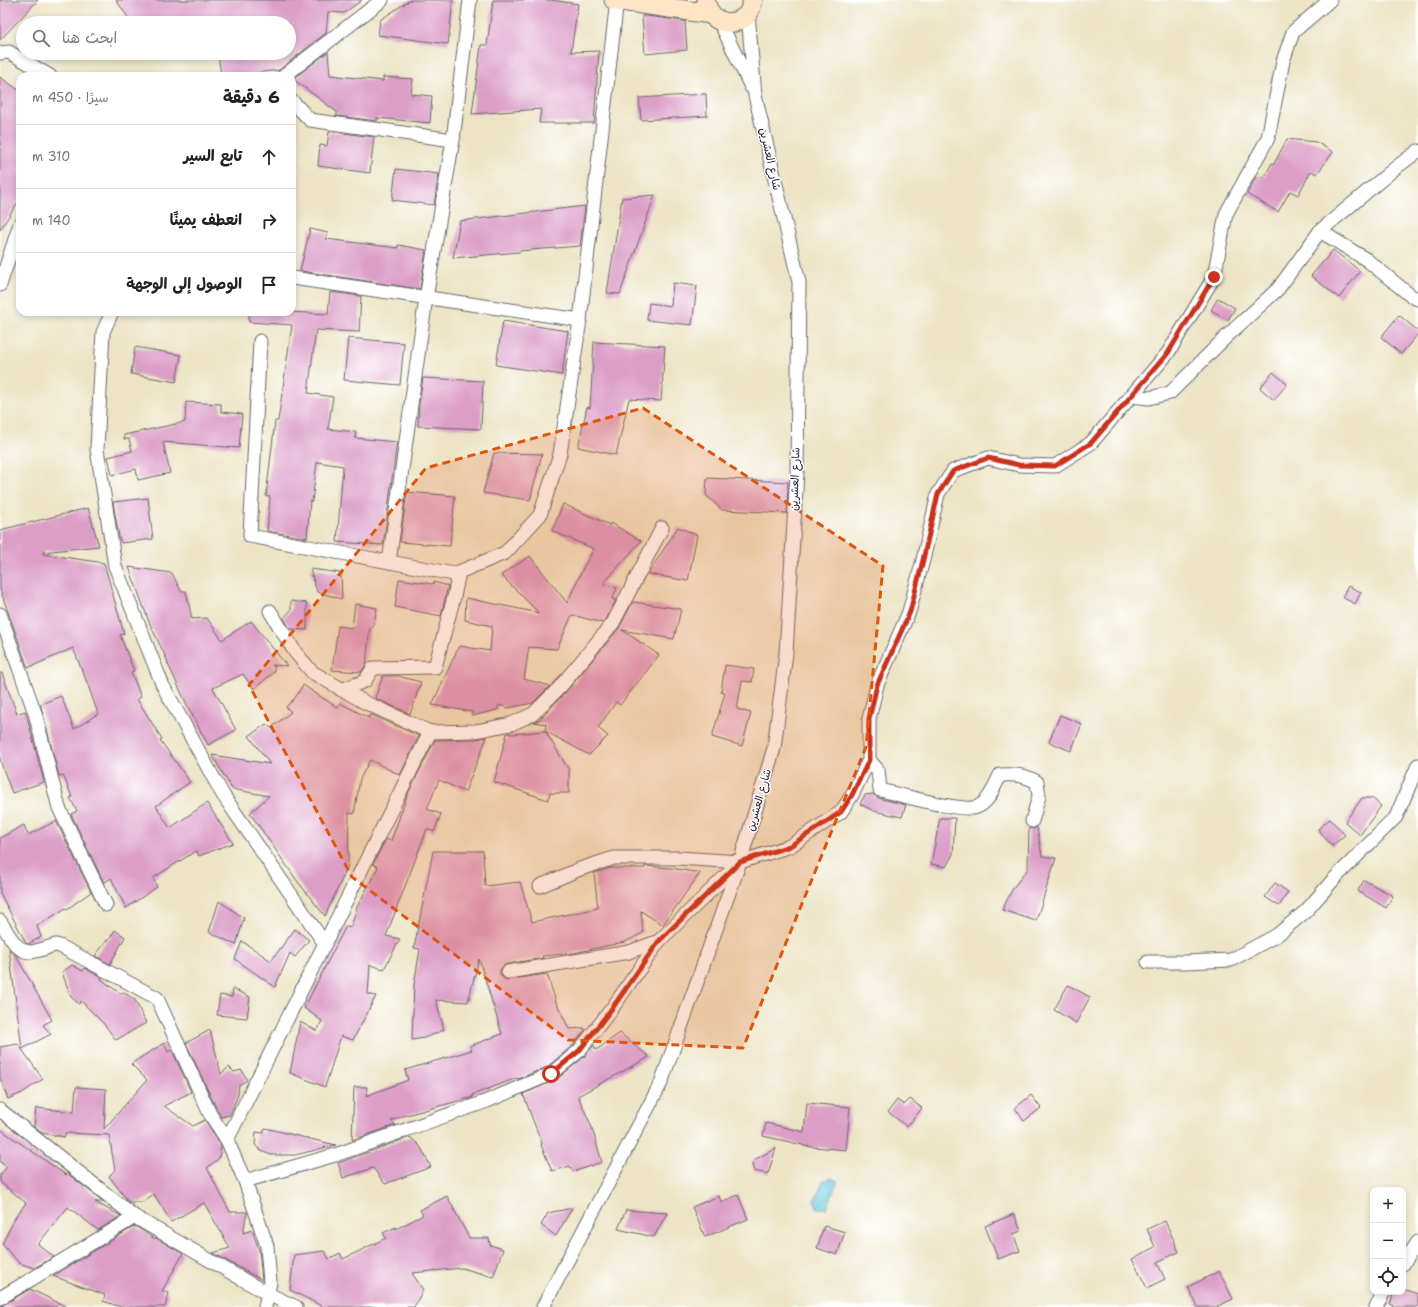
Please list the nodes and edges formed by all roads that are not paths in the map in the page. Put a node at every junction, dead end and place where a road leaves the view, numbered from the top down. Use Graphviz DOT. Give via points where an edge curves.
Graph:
graph roads {
  1 [pos="382,0"];
  2 [pos="470,0"];
  3 [pos="614,0"];
  4 [pos="617,0"];
  5 [pos="1330,0"];
  6 [pos="750,7"];
  7 [pos="712,12"];
  8 [pos="0,53"];
  9 [pos="16,56"];
  10 [pos="23,60"];
  11 [pos="43,72"];
  12 [pos="289,72"];
  13 [pos="755,95"];
  14 [pos="296,105"];
  15 [pos="454,140"];
  16 [pos="1418,151"];
  17 [pos="1320,231"];
  18 [pos="16,236"];
  19 [pos="296,279"];
  20 [pos="0,285"];
  21 [pos="426,298"];
  22 [pos="1418,299"];
  23 [pos="110,316"];
  24 [pos="580,320"];
  25 [pos="260,341"];
  26 [pos="1131,396"];
  27 [pos="662,528"];
  28 [pos="389,562"];
  29 [pos="459,572"];
  30 [pos="270,611"];
  31 [pos="0,614"];
  32 [pos="340,690"];
  33 [pos="430,732"];
  34 [pos="869,760"];
  35 [pos="1418,765"];
  36 [pos="1032,821"];
  37 [pos="740,862"];
  38 [pos="540,886"];
  39 [pos="106,905"];
  40 [pos="0,921"];
  41 [pos="659,941"];
  42 [pos="325,944"];
  43 [pos="1148,962"];
  44 [pos="508,972"];
  45 [pos="0,1110"];
  46 [pos="227,1140"];
  47 [pos="245,1180"];
  48 [pos="135,1217"];
  49 [pos="1418,1242"];
  50 [pos="1406,1260"];
  51 [pos="1382,1295"];
  52 [pos="0,1298"];
  53 [pos="267,1301"];
  54 [pos="296,1307"];
  55 [pos="543,1307"];
  56 [pos="1376,1307"];
  1 -- 12 [label="street"];
  2 -- 15 [label="street"];
  3 -- 4 [label="street"];
  4 -- 7 [label="street"];
  4 -- 24 [label="street"];
  5 -- 26 [label="street" via="1293,32 1283,61 1268,138 1226,214 1214,277 1168,353"];
  6 -- 7 [label="street" via="739,20 729,23"];
  6 -- 13 [label="street"];
  7 -- 13 [label="street"];
  8 -- 9 [label="street" via="9,52"];
  10 -- 11 [label="street"];
  13 -- 37 [label="street, شارع العشرين" via="799,282 796,473 786,653 774,748"];
  14 -- 15 [label="street" via="310,120"];
  15 -- 21 [label="street"];
  16 -- 17 [label="street"];
  17 -- 22 [label="street" via="1367,260"];
  17 -- 26 [label="street" via="1278,289 1170,393 1148,398"];
  18 -- 20 [label="street"];
  19 -- 21 [label="street"];
  21 -- 24 [label="street"];
  21 -- 28 [label="street"];
  23 -- 42 [label="street" via="103,332 97,450 115,566 163,686 223,795"];
  24 -- 29 [label="street" via="560,454 540,515 506,553"];
  25 -- 28 [label="street" via="250,536"];
  26 -- 34 [label="street" via="1091,443 1055,466 1019,465 988,458 953,471 938,494 910,612 877,685 869,719"];
  27 -- 33 [label="street" via="613,623 560,687 533,714 511,724 476,730"];
  28 -- 29 [label="street" via="454,574"];
  29 -- 32 [label="street" via="435,667 373,668 365,681"];
  30 -- 32 [label="street" via="295,652 312,672"];
  31 -- 39 [label="street" via="35,713 59,808"];
  32 -- 33 [label="street"];
  33 -- 42 [label="street"];
  34 -- 36 [label="street" via="878,770 880,790 959,808 977,807 990,797 1000,775 1014,774 1031,778 1037,782 1039,796"];
  34 -- 37 [label="street" via="841,812 790,846"];
  35 -- 43 [label="street" via="1396,817 1306,911 1277,934 1231,960"];
  37 -- 38 [label="street" via="679,858 614,858"];
  37 -- 41 [label="street"];
  37 -- 55 [label="street, شارع العشرين" via="661,1083"];
  40 -- 46 [label="street" via="17,947 22,950 30,952 60,946 156,996 210,1114"];
  41 -- 44 [label="street" via="630,952"];
  41 -- 47 [label="street" via="579,1051 551,1074 487,1101 335,1155"];
  42 -- 46 [label="street"];
  45 -- 48 [label="street"];
  46 -- 47 [label="street"];
  47 -- 53 [label="street" via="267,1246 270,1282"];
  48 -- 52 [label="street"];
  48 -- 53 [label="street"];
  49 -- 50 [label="street"];
  51 -- 56 [label="street"];
  53 -- 54 [label="street"];
}
